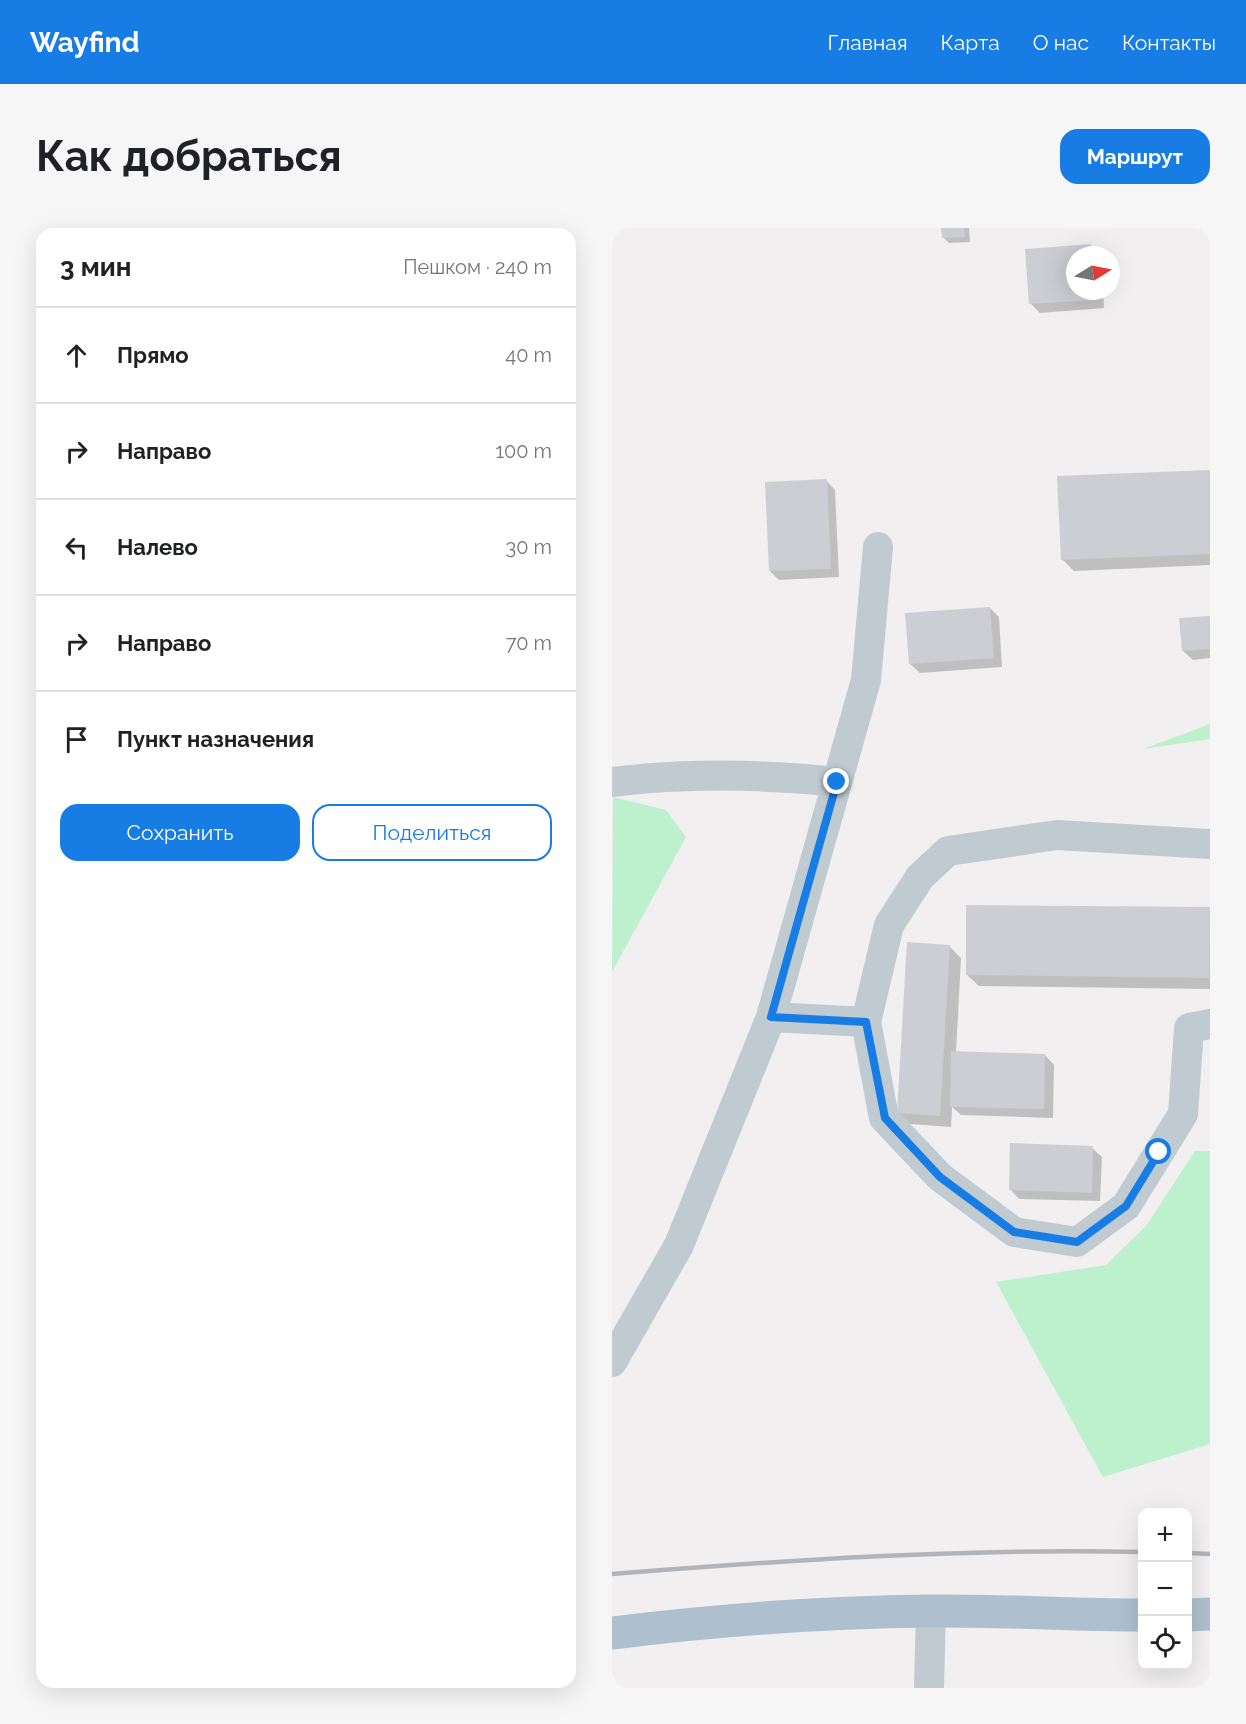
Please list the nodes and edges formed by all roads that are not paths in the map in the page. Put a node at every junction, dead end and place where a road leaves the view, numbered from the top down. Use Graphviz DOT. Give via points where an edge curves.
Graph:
graph roads {
  1 [pos="878,547"];
  2 [pos="612,782"];
  3 [pos="837,782"];
  4 [pos="1210,844"];
  5 [pos="771,1017"];
  6 [pos="866,1022"];
  7 [pos="1210,1024"];
  8 [pos="1197,1114"];
  9 [pos="623,1325"];
  10 [pos="612,1362"];
  11 [pos="931,1611"];
  12 [pos="1210,1614"];
  13 [pos="1138,1615"];
  14 [pos="1192,1615"];
  15 [pos="612,1633"];
  16 [pos="929,1688"];
  1 -- 3 [label="street" via="866,680"];
  2 -- 3 [label="street" via="782,776"];
  3 -- 5 [label="street"];
  4 -- 6 [label="street" via="1057,835 948,851 920,876 889,925"];
  5 -- 6 [label="street"];
  5 -- 9 [label="street" via="679,1245"];
  6 -- 8 [label="street" via="885,1118 940,1177 1014,1232 1077,1242 1126,1206"];
  7 -- 8 [label="street" via="1189,1028"];
  9 -- 10 [label="street"];
  11 -- 13 [label="main road"];
  11 -- 15 [label="main road" via="722,1620"];
  11 -- 16 [label="street"];
  12 -- 14 [label="main road"];
}
